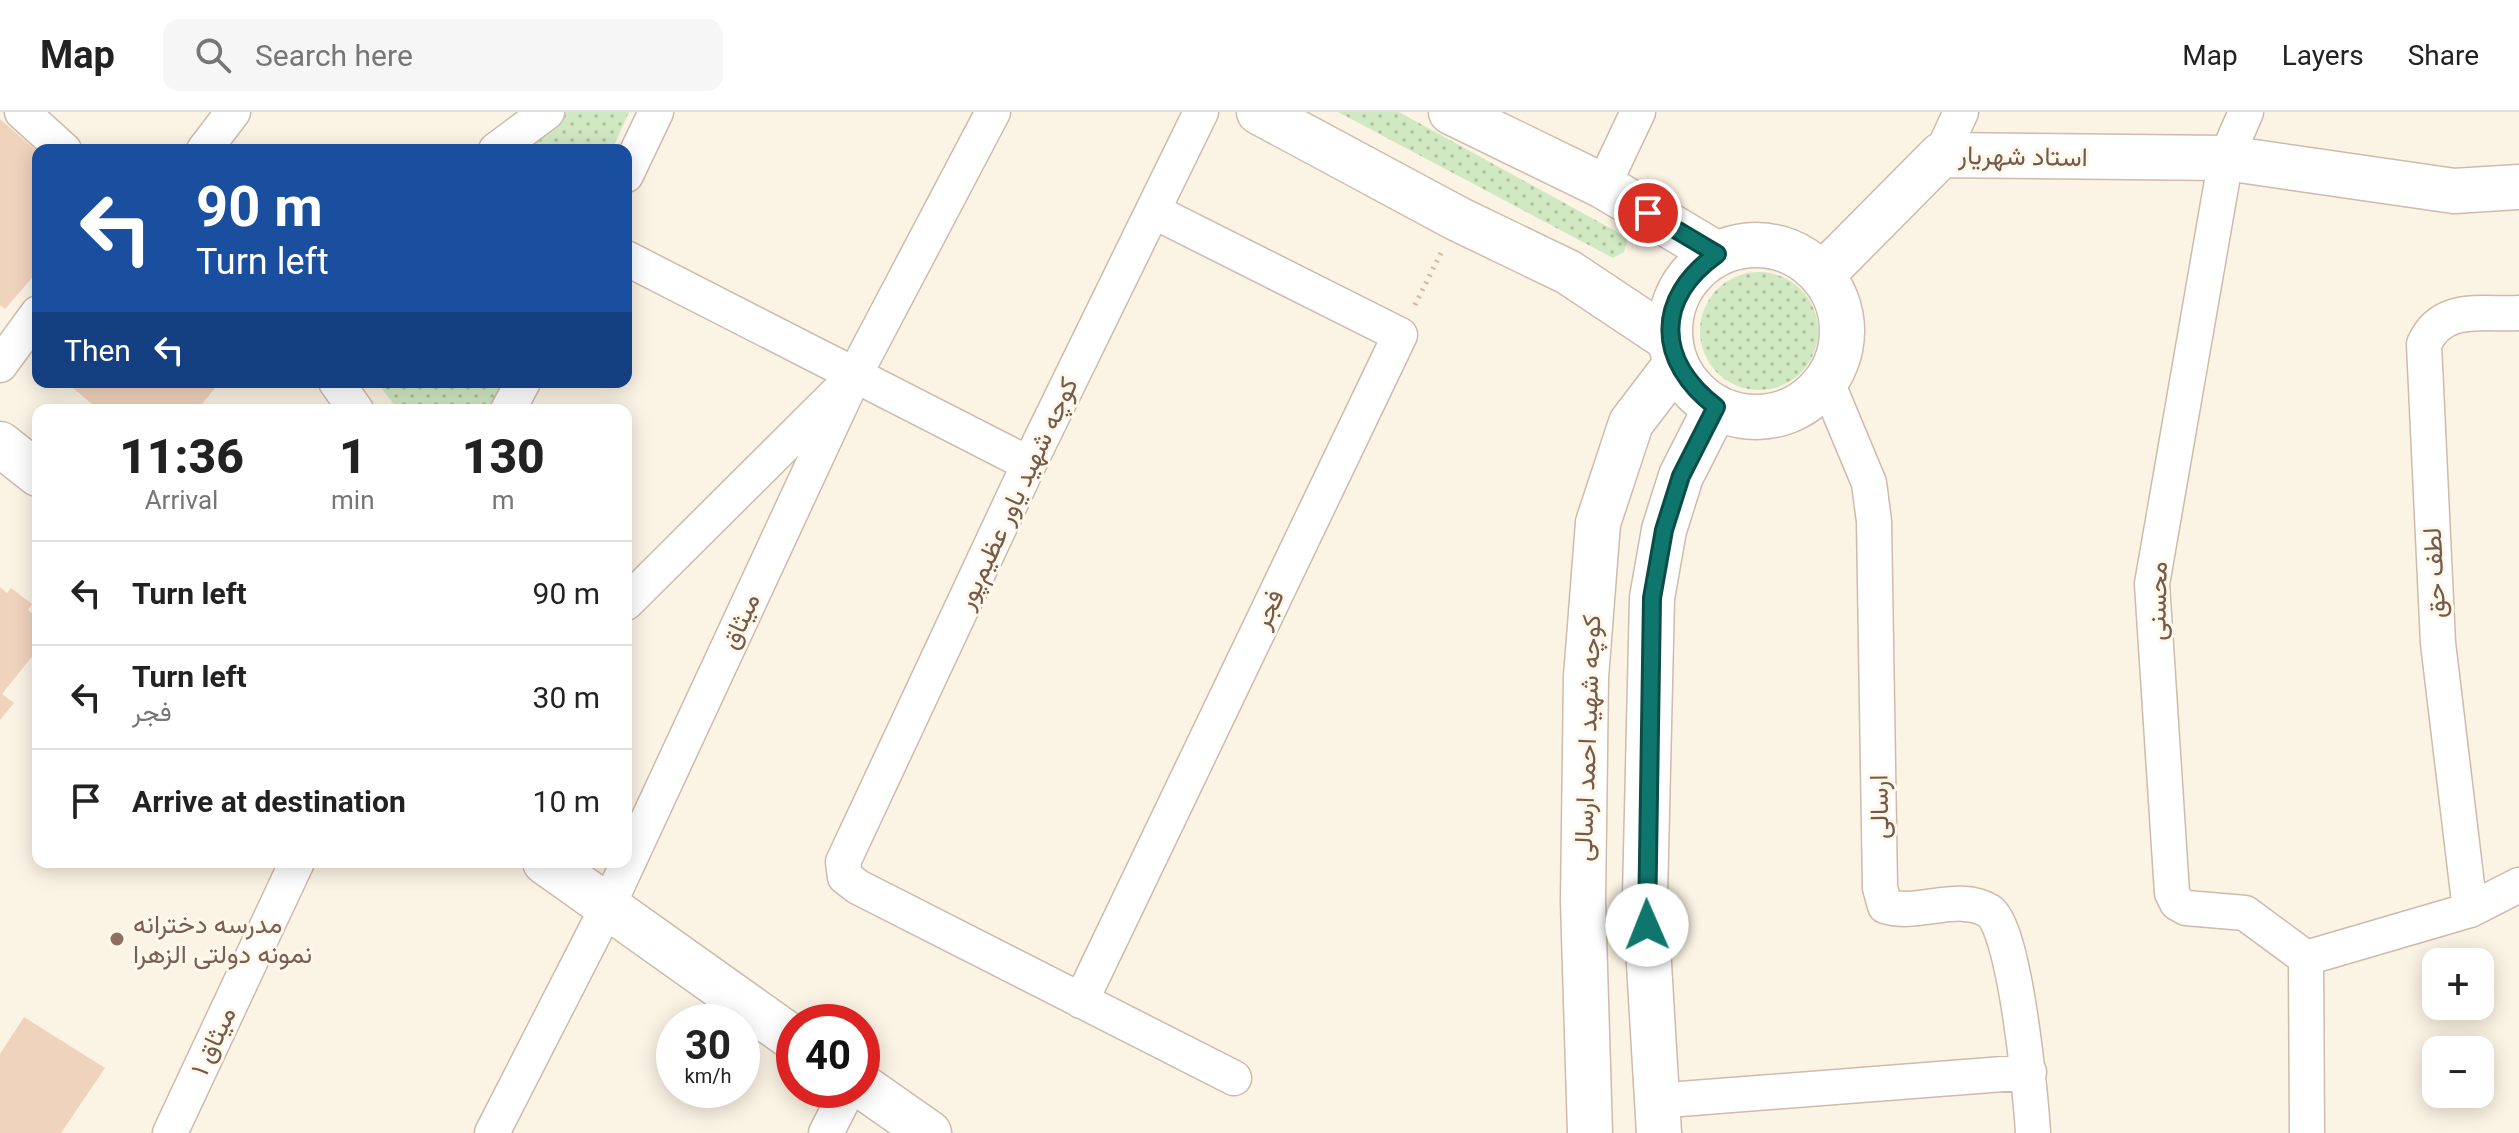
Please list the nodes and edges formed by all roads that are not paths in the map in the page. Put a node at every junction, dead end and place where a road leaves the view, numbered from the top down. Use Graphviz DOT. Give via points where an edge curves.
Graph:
graph roads {
  1 [pos="22,112"];
  2 [pos="233,112"];
  3 [pos="547,112"];
  4 [pos="656,112"];
  5 [pos="993,112"];
  6 [pos="1201,112"];
  7 [pos="1259,112"];
  8 [pos="1451,112"];
  9 [pos="1638,112"];
  10 [pos="1961,112"];
  11 [pos="2246,112"];
  12 [pos="57,144"];
  13 [pos="209,144"];
  14 [pos="504,144"];
  15 [pos="1941,155"];
  16 [pos="2226,158"];
  17 [pos="632,162"];
  18 [pos="2516,182"];
  19 [pos="1603,186"];
  20 [pos="1153,211"];
  21 [pos="1717,254"];
  22 [pos="632,261"];
  23 [pos="1822,275"];
  24 [pos="2519,313"];
  25 [pos="32,321"];
  26 [pos="1673,352"];
  27 [pos="0,365"];
  28 [pos="854,376"];
  29 [pos="1826,380"];
  30 [pos="1716,407"];
  31 [pos="0,444"];
  32 [pos="1029,464"];
  33 [pos="32,469"];
  34 [pos="632,597"];
  35 [pos="1587,696"];
  36 [pos="1648,710"];
  37 [pos="632,854"];
  38 [pos="294,868"];
  39 [pos="553,868"];
  40 [pos="626,868"];
  41 [pos="2519,885"];
  42 [pos="607,908"];
  43 [pos="2470,910"];
  44 [pos="2306,958"];
  45 [pos="1081,1001"];
  46 [pos="776,1026"];
  47 [pos="2029,1072"];
  48 [pos="1234,1078"];
  49 [pos="880,1099"];
  50 [pos="839,1108"];
  51 [pos="1657,1117"];
  52 [pos="170,1133"];
  53 [pos="492,1133"];
  54 [pos="826,1133"];
  55 [pos="929,1133"];
  56 [pos="1590,1133"];
  57 [pos="2033,1133"];
  58 [pos="2307,1133"];
  1 -- 12 [label="street"];
  2 -- 13 [label="street"];
  3 -- 14 [label="street"];
  4 -- 17 [label="street"];
  5 -- 28 [label="street, میثاق"];
  6 -- 20 [label="street, کوچه شهید یاور عظیم‌پور"];
  7 -- 26 [label="street" via="1568,272"];
  8 -- 19 [label="street"];
  9 -- 19 [label="street"];
  10 -- 15 [label="street"];
  11 -- 16 [label="street"];
  15 -- 16 [label="street, استاد شهریار"];
  15 -- 23 [label="street, استاد شهریار"];
  16 -- 18 [label="street, استاد شهریار" via="2454,191"];
  16 -- 44 [label="street, محسنی" via="2152,584 2172,893 2186,908 2245,913"];
  19 -- 21 [label="street"];
  20 -- 32 [label="street, کوچه شهید یاور عظیم‌پور"];
  20 -- 45 [label="street, فجر" via="1400,335"];
  21 -- 23 [label="street" via="1744,245 1773,246 1800,257"];
  21 -- 26 [label="street" via="1680,290 1671,314"];
  22 -- 28 [label="street"];
  23 -- 29 [label="street" via="1836,299 1842,327 1839,356"];
  24 -- 43 [label="street, لطف حق" via="2449,316 2432,327 2424,344 2438,643"];
  25 -- 27 [label="street"];
  26 -- 30 [label="street" via="1692,389"];
  26 -- 35 [label="street, کوچه شهید احمد ارسالی" via="1631,423 1598,523"];
  28 -- 32 [label="street"];
  28 -- 34 [label="street"];
  28 -- 37 [label="street, میثاق"];
  29 -- 30 [label="street" via="1788,411 1751,416"];
  29 -- 47 [label="street, ارسالی" via="1869,483 1874,521 1880,888 1885,906 1898,910 1965,903 1990,911 2004,932"];
  30 -- 36 [label="street" via="1681,476 1664,530 1652,598"];
  31 -- 33 [label="street"];
  32 -- 45 [label="street, کوچه شهید یاور عظیم‌پور" via="843,862 845,877"];
  35 -- 36 [label="street" via="1621,686 1633,691"];
  35 -- 56 [label="street, کوچه شهید احمد ارسالی" via="1583,901"];
  36 -- 51 [label="street" via="1645,896"];
  38 -- 52 [label="street, میثاق ۱"];
  39 -- 42 [label="street"];
  40 -- 42 [label="street, میثاق"];
  41 -- 43 [label="street"];
  42 -- 46 [label="street"];
  42 -- 53 [label="street, میثاق"];
  43 -- 44 [label="street"];
  44 -- 58 [label="street"];
  45 -- 48 [label="street"];
  47 -- 51 [label="street"];
  47 -- 57 [label="street, ارسالی"];
  49 -- 55 [label="street"];
  50 -- 54 [label="street"];
}
